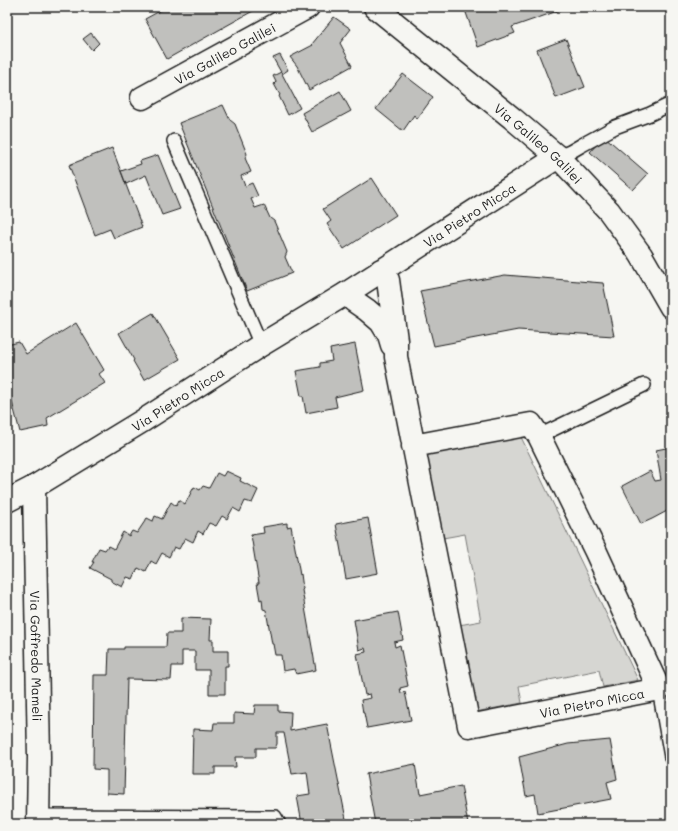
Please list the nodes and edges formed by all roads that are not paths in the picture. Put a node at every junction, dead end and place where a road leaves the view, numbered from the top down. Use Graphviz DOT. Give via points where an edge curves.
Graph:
graph roads {
  1 [pos="308,7"];
  2 [pos="375,7"];
  3 [pos="142,98"];
  4 [pos="671,104"];
  5 [pos="174,141"];
  6 [pos="558,157"];
  7 [pos="381,270"];
  8 [pos="347,293"];
  9 [pos="671,307"];
  10 [pos="261,345"];
  11 [pos="396,357"];
  12 [pos="644,385"];
  13 [pos="539,436"];
  14 [pos="413,446"];
  15 [pos="34,488"];
  16 [pos="7,501"];
  17 [pos="659,689"];
  18 [pos="671,757"];
  19 [pos="38,820"];
  20 [pos="279,824"];
  1 -- 3 [label="street, Via Galileo Galilei"];
  2 -- 6 [label="street, Via Galileo Galilei"];
  4 -- 6 [label="lane" via="615,127"];
  5 -- 10 [label="lane"];
  6 -- 7 [label="street, Via Pietro Micca"];
  6 -- 9 [label="street, Via Galileo Galilei" via="609,212 641,255"];
  7 -- 8 [label="street, Via Pietro Micca"];
  7 -- 11 [label="street, Via Pietro Micca" via="388,280"];
  8 -- 10 [label="street, Via Pietro Micca"];
  8 -- 11 [label="street, Via Pietro Micca" via="381,322"];
  10 -- 15 [label="street, Via Pietro Micca"];
  11 -- 14 [label="street, Via Pietro Micca"];
  12 -- 13 [label="lane"];
  13 -- 14 [label="street, Via Pietro Micca" via="531,424"];
  13 -- 17 [label="street, Via Pietro Micca"];
  14 -- 17 [label="street, Via Pietro Micca" via="469,726"];
  15 -- 16 [label="street, Via Pietro Micca"];
  15 -- 19 [label="street, Via Goffredo Mameli"];
  17 -- 18 [label="lane"];
  19 -- 20 [label="lane" via="275,817"];
}
